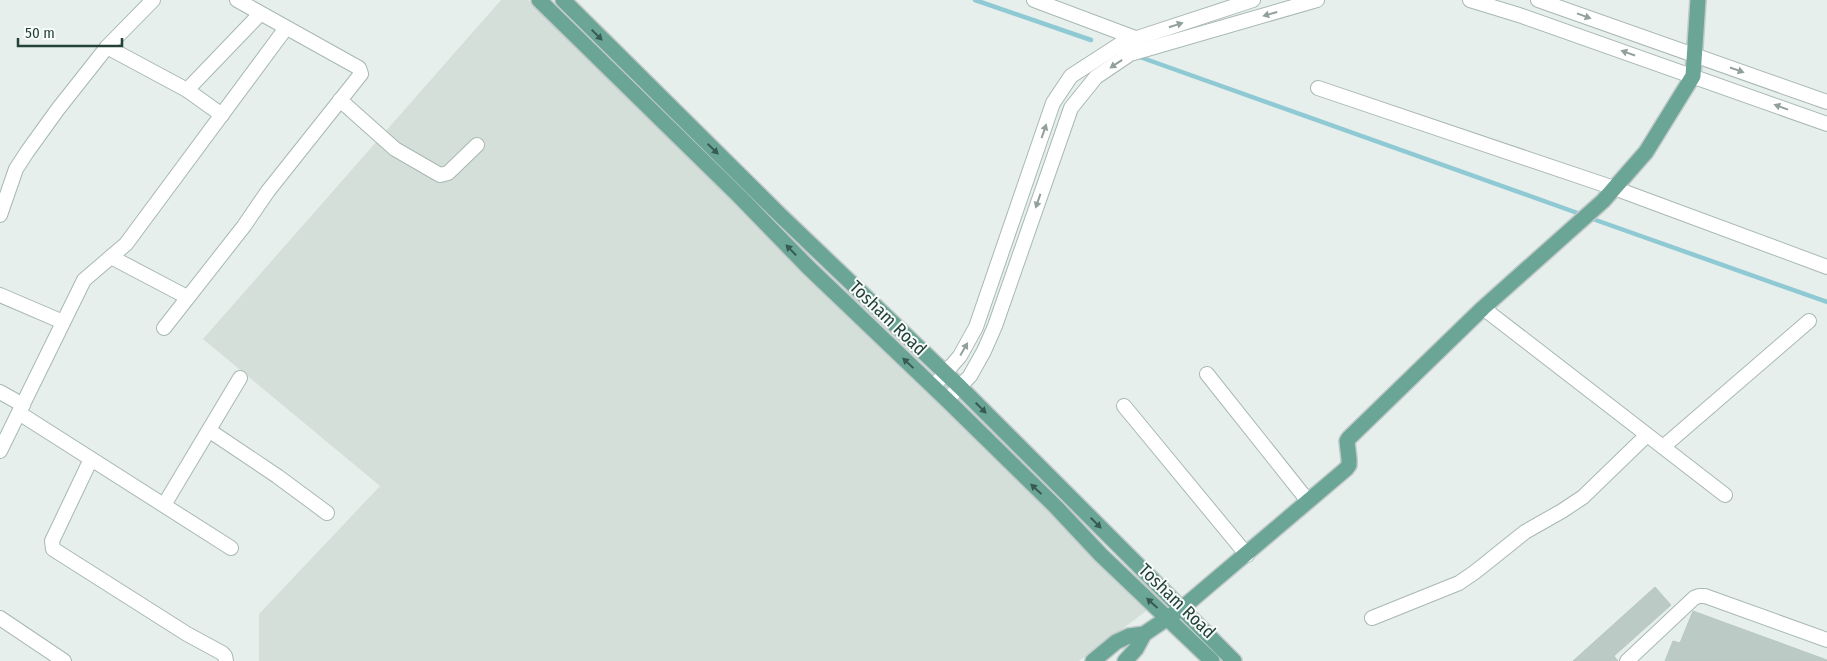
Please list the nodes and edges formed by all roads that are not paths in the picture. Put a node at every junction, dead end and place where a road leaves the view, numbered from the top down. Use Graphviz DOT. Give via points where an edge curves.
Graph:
graph roads {
  1 [pos="154,0"];
  2 [pos="237,0"];
  3 [pos="539,0"];
  4 [pos="563,0"];
  5 [pos="1034,0"];
  6 [pos="1253,0"];
  7 [pos="1317,0"];
  8 [pos="1470,0"];
  9 [pos="1538,0"];
  10 [pos="1698,0"];
  11 [pos="1060,5"];
  12 [pos="260,14"];
  13 [pos="286,28"];
  14 [pos="1136,38"];
  15 [pos="1157,46"];
  16 [pos="107,47"];
  17 [pos="1694,55"];
  18 [pos="1693,76"];
  19 [pos="1318,88"];
  20 [pos="187,90"];
  21 [pos="340,100"];
  22 [pos="1827,102"];
  23 [pos="222,115"];
  24 [pos="1827,124"];
  25 [pos="476,145"];
  26 [pos="1614,188"];
  27 [pos="0,215"];
  28 [pos="111,257"];
  29 [pos="1827,267"];
  30 [pos="0,294"];
  31 [pos="187,297"];
  32 [pos="1483,308"];
  33 [pos="1809,321"];
  34 [pos="63,322"];
  35 [pos="164,328"];
  36 [pos="945,374"];
  37 [pos="1207,374"];
  38 [pos="240,378"];
  39 [pos="933,386"];
  40 [pos="960,387"];
  41 [pos="0,392"];
  42 [pos="947,400"];
  43 [pos="1124,406"];
  44 [pos="21,409"];
  45 [pos="210,431"];
  46 [pos="1647,435"];
  47 [pos="1664,447"];
  48 [pos="0,451"];
  49 [pos="91,459"];
  50 [pos="1725,495"];
  51 [pos="1308,501"];
  52 [pos="164,505"];
  53 [pos="326,513"];
  54 [pos="231,548"];
  55 [pos="1247,555"];
  56 [pos="1181,608"];
  57 [pos="1168,618"];
  58 [pos="1372,618"];
  59 [pos="4,623"];
  60 [pos="1144,634"];
  61 [pos="1827,640"];
  62 [pos="1116,642"];
  63 [pos="64,661"];
  64 [pos="226,661"];
  65 [pos="1093,661"];
  66 [pos="1126,661"];
  67 [pos="1212,661"];
  68 [pos="1234,661"];
  69 [pos="1627,661"];
  1 -- 16 [label="street"];
  2 -- 12 [label="street"];
  39 -- 3 [label="main road, Tosham Road, one-way"];
  4 -- 36 [label="main road, Tosham Road, one-way"];
  5 -- 11 [label="street"];
  14 -- 6 [label="street, one-way"];
  7 -- 15 [label="street, one-way"];
  18 -- 8 [label="street, one-way"];
  9 -- 17 [label="street, one-way"];
  10 -- 17 [label="main road"];
  11 -- 14 [label="street"];
  12 -- 13 [label="street"];
  12 -- 20 [label="street"];
  13 -- 21 [label="street" via="359,68 361,74"];
  13 -- 23 [label="street"];
  14 -- 15 [label="street"];
  36 -- 14 [label="street, one-way" via="960,356 976,327 1053,103 1071,76 1122,43"];
  15 -- 40 [label="street, one-way" via="1130,54 1096,77 1071,108 994,326 984,351"];
  16 -- 20 [label="street"];
  16 -- 27 [label="street" via="16,169"];
  17 -- 18 [label="main road"];
  17 -- 22 [label="street, one-way"];
  24 -- 18 [label="street, one-way"];
  18 -- 26 [label="main road" via="1646,152"];
  19 -- 26 [label="street"];
  20 -- 23 [label="street"];
  21 -- 25 [label="street" via="395,148 440,175 448,174"];
  21 -- 31 [label="street"];
  23 -- 28 [label="street" via="126,244"];
  26 -- 29 [label="street"];
  26 -- 32 [label="main road"];
  28 -- 31 [label="street"];
  28 -- 34 [label="street" via="84,280"];
  30 -- 34 [label="street"];
  31 -- 35 [label="street"];
  32 -- 46 [label="street"];
  32 -- 51 [label="main road" via="1349,438 1349,465"];
  33 -- 47 [label="street"];
  34 -- 44 [label="street"];
  36 -- 39 [label="street"];
  36 -- 40 [label="main road, Tosham Road"];
  37 -- 51 [label="street"];
  38 -- 45 [label="street"];
  39 -- 42 [label="main road, Tosham Road"];
  40 -- 42 [label="street"];
  40 -- 56 [label="main road, Tosham Road, one-way"];
  41 -- 44 [label="street"];
  57 -- 42 [label="main road, Tosham Road, one-way"];
  43 -- 55 [label="street"];
  44 -- 48 [label="street"];
  44 -- 49 [label="street"];
  45 -- 52 [label="street"];
  45 -- 53 [label="street"];
  46 -- 47 [label="street"];
  46 -- 58 [label="street" via="1583,497 1525,532 1459,583"];
  47 -- 50 [label="street"];
  49 -- 52 [label="street"];
  49 -- 64 [label="street" via="52,541 53,549 222,653"];
  51 -- 55 [label="main road"];
  52 -- 54 [label="street"];
  55 -- 56 [label="main road"];
  56 -- 57 [label="main road"];
  56 -- 68 [label="main road, Tosham Road"];
  57 -- 60 [label="main road"];
  57 -- 67 [label="main road, Tosham Road"];
  59 -- 63 [label="street"];
  60 -- 62 [label="main road"];
  60 -- 66 [label="main road"];
  61 -- 69 [label="street" via="1699,596"];
  62 -- 65 [label="main road"];
  62 -- 66 [label="street"];
}
